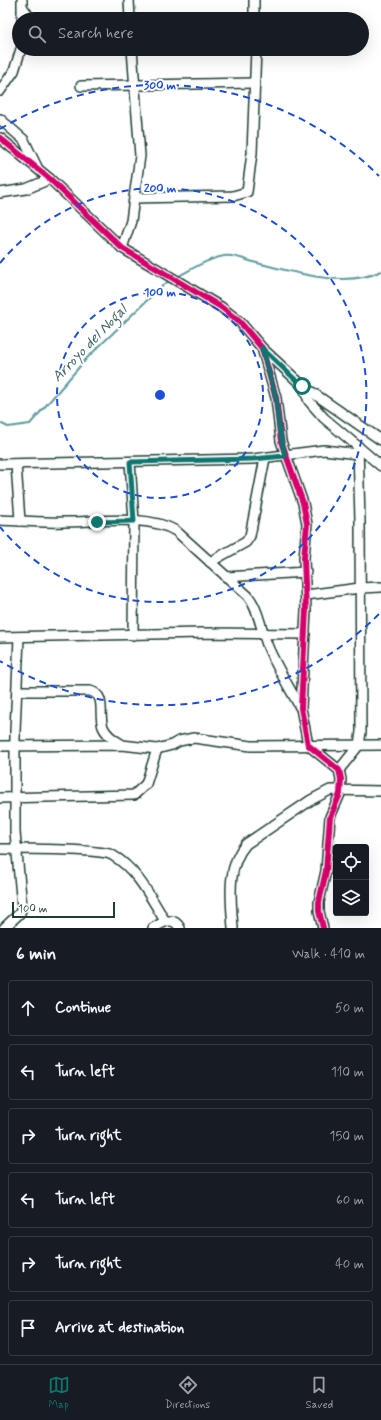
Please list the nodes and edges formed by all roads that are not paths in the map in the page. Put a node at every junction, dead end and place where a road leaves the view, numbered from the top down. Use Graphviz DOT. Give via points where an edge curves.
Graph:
graph roads {
  1 [pos="129,0"];
  2 [pos="254,0"];
  3 [pos="130,12"];
  4 [pos="254,12"];
  5 [pos="19,56"];
  6 [pos="132,56"];
  7 [pos="256,56"];
  8 [pos="256,83"];
  9 [pos="134,85"];
  10 [pos="81,86"];
  11 [pos="0,91"];
  12 [pos="0,119"];
  13 [pos="0,138"];
  14 [pos="37,168"];
  15 [pos="50,179"];
  16 [pos="0,193"];
  17 [pos="134,198"];
  18 [pos="122,248"];
  19 [pos="262,348"];
  20 [pos="302,386"];
  21 [pos="381,440"];
  22 [pos="358,450"];
  23 [pos="285,456"];
  24 [pos="265,458"];
  25 [pos="130,462"];
  26 [pos="0,464"];
  27 [pos="16,464"];
  28 [pos="381,466"];
  29 [pos="0,520"];
  30 [pos="20,521"];
  31 [pos="134,521"];
  32 [pos="210,562"];
  33 [pos="306,572"];
  34 [pos="226,576"];
  35 [pos="360,588"];
  36 [pos="381,588"];
  37 [pos="306,595"];
  38 [pos="262,632"];
  39 [pos="133,634"];
  40 [pos="305,634"];
  41 [pos="0,637"];
  42 [pos="19,637"];
  43 [pos="16,691"];
  44 [pos="301,708"];
  45 [pos="122,745"];
  46 [pos="308,745"];
  47 [pos="359,745"];
  48 [pos="381,745"];
  49 [pos="0,746"];
  50 [pos="14,746"];
  51 [pos="157,749"];
  52 [pos="339,770"];
  53 [pos="341,789"];
  54 [pos="381,791"];
  55 [pos="0,798"];
  56 [pos="16,798"];
  57 [pos="0,849"];
  58 [pos="15,849"];
  59 [pos="165,922"];
  60 [pos="4,928"];
  61 [pos="153,928"];
  62 [pos="180,928"];
  63 [pos="233,928"];
  64 [pos="323,928"];
  1 -- 3 [label="street"];
  2 -- 4 [label="street"];
  5 -- 11 [label="street" via="14,71"];
  6 -- 9 [label="street"];
  7 -- 8 [label="street"];
  8 -- 9 [label="street"];
  8 -- 17 [label="street" via="251,174 247,192 233,196"];
  9 -- 10 [label="street"];
  9 -- 17 [label="street" via="140,156"];
  12 -- 14 [label="street" via="24,140"];
  13 -- 14 [label="street"];
  14 -- 15 [label="street"];
  15 -- 16 [label="street" via="22,190"];
  15 -- 18 [label="street"];
  17 -- 18 [label="street" via="131,221"];
  18 -- 19 [label="street" via="221,307 240,322"];
  19 -- 20 [label="street"];
  19 -- 23 [label="street" via="274,390"];
  20 -- 21 [label="street"];
  20 -- 22 [label="street" via="309,401"];
  22 -- 23 [label="street" via="324,450"];
  22 -- 28 [label="street"];
  22 -- 35 [label="street"];
  23 -- 24 [label="street"];
  23 -- 33 [label="street" via="305,514"];
  24 -- 25 [label="street"];
  24 -- 32 [label="street" via="250,536 246,542"];
  25 -- 27 [label="street"];
  25 -- 31 [label="street"];
  26 -- 27 [label="street"];
  27 -- 30 [label="street"];
  29 -- 30 [label="street"];
  30 -- 31 [label="street"];
  31 -- 32 [label="street" via="154,522 169,527"];
  31 -- 39 [label="street"];
  32 -- 34 [label="street"];
  33 -- 34 [label="street"];
  33 -- 37 [label="street"];
  34 -- 38 [label="street" via="254,604"];
  35 -- 36 [label="street"];
  35 -- 37 [label="street"];
  35 -- 47 [label="street"];
  37 -- 40 [label="street"];
  38 -- 39 [label="street"];
  38 -- 40 [label="street"];
  38 -- 44 [label="street" via="273,658"];
  39 -- 42 [label="street"];
  40 -- 44 [label="street"];
  41 -- 42 [label="street"];
  42 -- 43 [label="street"];
  43 -- 45 [label="street" via="96,693 100,698 101,718 105,731"];
  43 -- 50 [label="street"];
  44 -- 46 [label="street"];
  45 -- 50 [label="street"];
  45 -- 51 [label="street"];
  46 -- 47 [label="street"];
  46 -- 51 [label="street" via="252,746 194,738"];
  46 -- 52 [label="street"];
  47 -- 48 [label="street"];
  47 -- 52 [label="street"];
  49 -- 50 [label="street"];
  50 -- 56 [label="street"];
  51 -- 56 [label="street" via="146,784 134,795"];
  52 -- 53 [label="street"];
  53 -- 54 [label="street"];
  53 -- 63 [label="street" via="322,793 264,830 241,850 232,873"];
  53 -- 64 [label="street" via="330,817 326,871 319,902"];
  55 -- 56 [label="street"];
  56 -- 58 [label="street"];
  57 -- 58 [label="street"];
  58 -- 59 [label="street" via="111,854 137,877"];
  58 -- 60 [label="street" via="22,897 20,913"];
  59 -- 61 [label="street"];
  59 -- 62 [label="street" via="174,922"];
}
